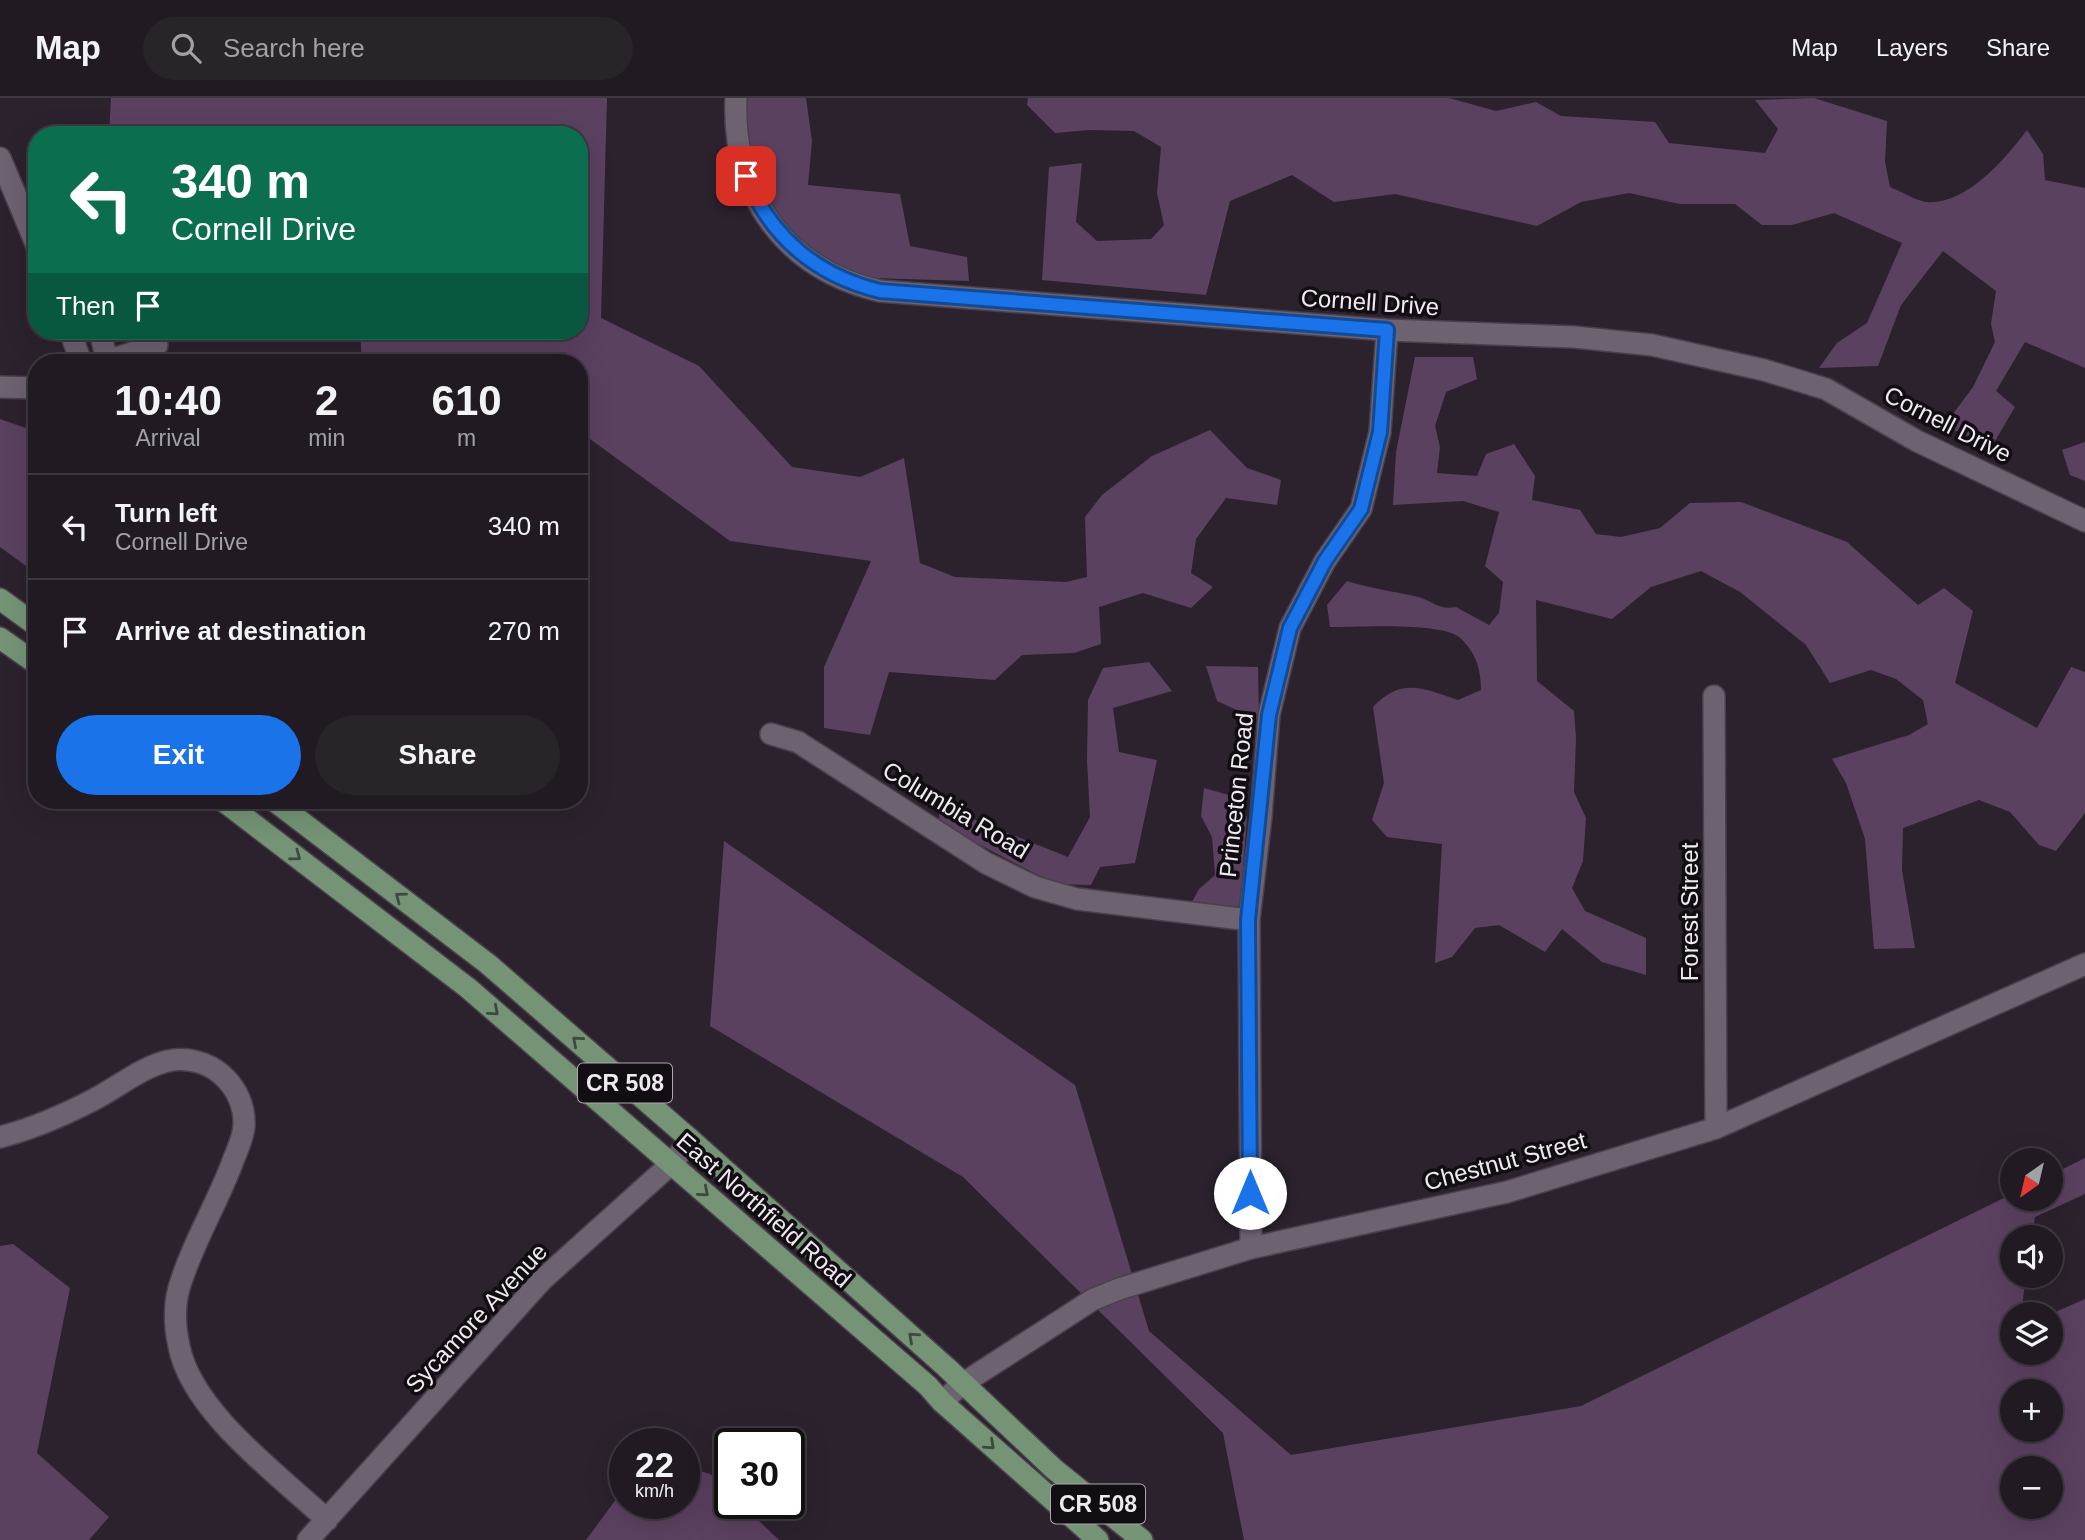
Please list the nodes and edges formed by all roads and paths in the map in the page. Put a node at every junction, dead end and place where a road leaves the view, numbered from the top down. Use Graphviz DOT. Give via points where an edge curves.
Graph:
graph roads {
  1 [pos="736,98"];
  2 [pos="0,158"];
  3 [pos="28,225"];
  4 [pos="1387,330"];
  5 [pos="156,340"];
  6 [pos="129,354"];
  7 [pos="0,387"];
  8 [pos="28,388"];
  9 [pos="2085,522"];
  10 [pos="0,599"];
  11 [pos="28,619"];
  12 [pos="0,638"];
  13 [pos="28,658"];
  14 [pos="1714,696"];
  15 [pos="771,734"];
  16 [pos="234,809"];
  17 [pos="273,809"];
  18 [pos="285,809"];
  19 [pos="262,831"];
  20 [pos="1248,920"];
  21 [pos="488,964"];
  22 [pos="2085,964"];
  23 [pos="468,989"];
  24 [pos="1716,1128"];
  25 [pos="0,1137"];
  26 [pos="691,1140"];
  27 [pos="671,1164"];
  28 [pos="1251,1248"];
  29 [pos="962,1384"];
  30 [pos="942,1402"];
  31 [pos="327,1520"];
  32 [pos="308,1540"];
  33 [pos="1098,1540"];
  34 [pos="1142,1540"];
  1 -- 4 [label="street, Cornell Drive" via="740,159 762,210 798,252 854,284 892,292"];
  2 -- 3 [label="street"];
  4 -- 9 [label="street, Cornell Drive" via="1632,343 1764,370 1826,389 1917,442"];
  4 -- 20 [label="street, Princeton Road" via="1380,432 1361,509 1325,561 1290,628 1269,715"];
  5 -- 6 [label="street" via="157,345"];
  7 -- 8 [label="street"];
  10 -- 11 [label="main road"];
  12 -- 13 [label="main road"];
  14 -- 24 [label="street, Forest Street"];
  15 -- 20 [label="street, Columbia Road" via="798,743 986,863 1035,887 1077,900"];
  16 -- 19 [label="main road, East Northfield Road / CR 508"];
  17 -- 19 [label="main road"];
  21 -- 18 [label="main road, East Northfield Road / CR 508, one-way"];
  19 -- 23 [label="main road, East Northfield Road / CR 508, one-way"];
  20 -- 28 [label="street, Princeton Road"];
  21 -- 23 [label="main road"];
  26 -- 21 [label="main road, East Northfield Road / CR 508, one-way"];
  22 -- 24 [label="street, Chestnut Street"];
  23 -- 27 [label="main road, East Northfield Road / CR 508, one-way"];
  24 -- 28 [label="street, Chestnut Street" via="1507,1192"];
  25 -- 31 [label="street" via="92,1101 169,1061 207,1065 228,1080 241,1103 244,1129 178,1292 179,1346 185,1368 209,1409"];
  26 -- 27 [label="street, Sycamore Avenue"];
  29 -- 26 [label="main road, East Northfield Road / CR 508, one-way"];
  27 -- 30 [label="main road, East Northfield Road / CR 508, one-way"];
  27 -- 31 [label="street, Sycamore Avenue" via="542,1280"];
  28 -- 29 [label="street, Chestnut Street" via="1093,1300"];
  29 -- 30 [label="street, Chestnut Street"];
  29 -- 34 [label="main road, East Northfield Road / CR 508" via="1054,1469"];
  30 -- 33 [label="main road, East Northfield Road / CR 508, one-way"];
  31 -- 32 [label="street, Sycamore Avenue"];
}
